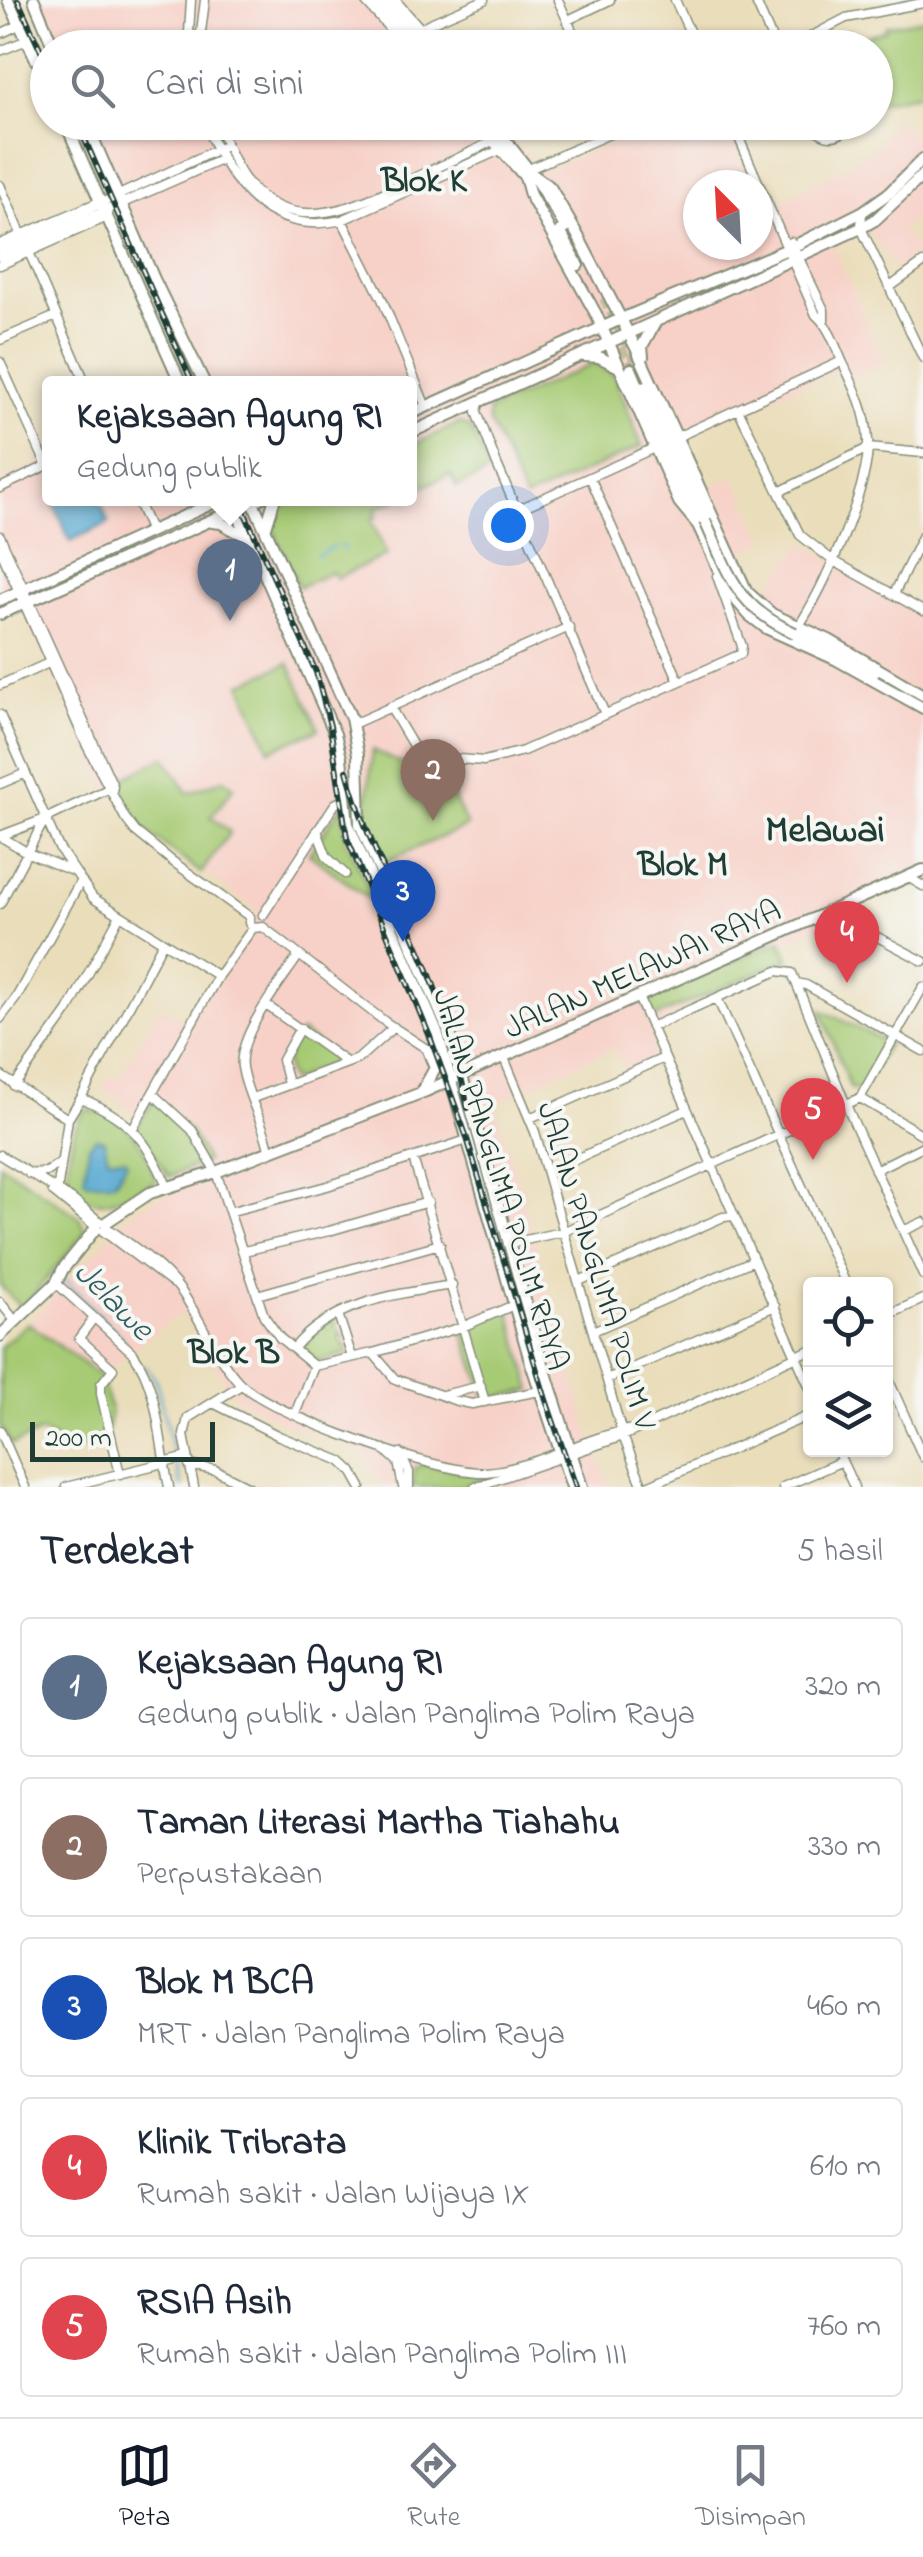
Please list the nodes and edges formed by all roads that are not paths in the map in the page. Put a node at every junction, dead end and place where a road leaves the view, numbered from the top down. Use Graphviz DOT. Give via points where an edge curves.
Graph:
graph roads {
  1 [pos="8,0"];
  2 [pos="34,0"];
  3 [pos="192,0"];
  4 [pos="205,0"];
  5 [pos="364,0"];
  6 [pos="374,0"];
  7 [pos="387,0"];
  8 [pos="395,0"];
  9 [pos="484,0"];
  10 [pos="610,0"];
  11 [pos="675,0"];
  12 [pos="754,0"];
  13 [pos="561,1"];
  14 [pos="923,3"];
  15 [pos="568,20"];
  16 [pos="19,25"];
  17 [pos="46,30"];
  18 [pos="190,30"];
  19 [pos="201,30"];
  20 [pos="391,30"];
  21 [pos="400,30"];
  22 [pos="417,30"];
  23 [pos="572,30"];
  24 [pos="689,30"];
  25 [pos="768,30"];
  26 [pos="823,30"];
  27 [pos="0,34"];
  28 [pos="26,40"];
  29 [pos="30,48"];
  30 [pos="0,51"];
  31 [pos="74,140"];
  32 [pos="91,140"];
  33 [pos="212,140"];
  34 [pos="225,140"];
  35 [pos="491,140"];
  36 [pos="505,140"];
  37 [pos="590,140"];
  38 [pos="740,140"];
  39 [pos="227,145"];
  40 [pos="496,146"];
  41 [pos="216,150"];
  42 [pos="232,155"];
  43 [pos="923,159"];
  44 [pos="221,160"];
  45 [pos="528,173"];
  46 [pos="918,176"];
  47 [pos="0,184"];
  48 [pos="108,206"];
  49 [pos="862,212"];
  50 [pos="342,220"];
  51 [pos="64,226"];
  52 [pos="861,228"];
  53 [pos="25,243"];
  54 [pos="792,253"];
  55 [pos="0,254"];
  56 [pos="923,263"];
  57 [pos="890,287"];
  58 [pos="603,301"];
  59 [pos="646,308"];
  60 [pos="596,314"];
  61 [pos="56,316"];
  62 [pos="620,318"];
  63 [pos="659,319"];
  64 [pos="602,327"];
  65 [pos="629,334"];
  66 [pos="0,340"];
  67 [pos="575,340"];
  68 [pos="609,343"];
  69 [pos="636,348"];
  70 [pos="922,351"];
  71 [pos="579,356"];
  72 [pos="842,361"];
  73 [pos="0,362"];
  74 [pos="630,365"];
  75 [pos="516,367"];
  76 [pos="82,376"];
  77 [pos="176,376"];
  78 [pos="197,376"];
  79 [pos="413,376"];
  80 [pos="523,382"];
  81 [pos="417,385"];
  82 [pos="426,407"];
  83 [pos="474,408"];
  84 [pos="417,411"];
  85 [pos="739,411"];
  86 [pos="417,430"];
  87 [pos="677,437"];
  88 [pos="654,448"];
  89 [pos="868,448"];
  90 [pos="42,452"];
  91 [pos="923,453"];
  92 [pos="42,468"];
  93 [pos="590,478"];
  94 [pos="0,488"];
  95 [pos="690,489"];
  96 [pos="778,492"];
  97 [pos="706,504"];
  98 [pos="140,506"];
  99 [pos="209,506"];
  100 [pos="233,506"];
  101 [pos="243,506"];
  102 [pos="257,506"];
  103 [pos="273,506"];
  104 [pos="236,510"];
  105 [pos="518,510"];
  106 [pos="207,523"];
  107 [pos="701,523"];
  108 [pos="266,528"];
  109 [pos="152,532"];
  110 [pos="923,535"];
  111 [pos="0,536"];
  112 [pos="247,538"];
  113 [pos="0,549"];
  114 [pos="709,552"];
  115 [pos="832,560"];
  116 [pos="290,580"];
  117 [pos="271,589"];
  118 [pos="22,590"];
  119 [pos="894,594"];
  120 [pos="0,600"];
  121 [pos="27,602"];
  122 [pos="923,611"];
  123 [pos="0,614"];
  124 [pos="799,625"];
  125 [pos="569,628"];
  126 [pos="790,639"];
  127 [pos="51,662"];
  128 [pos="679,681"];
  129 [pos="0,685"];
  130 [pos="923,698"];
  131 [pos="390,707"];
  132 [pos="923,708"];
  133 [pos="605,714"];
  134 [pos="0,716"];
  135 [pos="353,724"];
  136 [pos="4,734"];
  137 [pos="26,772"];
  138 [pos="0,784"];
  139 [pos="111,789"];
  140 [pos="344,800"];
  141 [pos="46,819"];
  142 [pos="317,831"];
  143 [pos="0,836"];
  144 [pos="28,853"];
  145 [pos="302,854"];
  146 [pos="327,857"];
  147 [pos="341,870"];
  148 [pos="923,870"];
  149 [pos="72,871"];
  150 [pos="908,878"];
  151 [pos="80,882"];
  152 [pos="923,886"];
  153 [pos="0,904"];
  154 [pos="834,910"];
  155 [pos="120,915"];
  156 [pos="263,915"];
  157 [pos="250,917"];
  158 [pos="258,928"];
  159 [pos="162,942"];
  160 [pos="299,955"];
  161 [pos="923,961"];
  162 [pos="427,975"];
  163 [pos="218,976"];
  164 [pos="416,980"];
  165 [pos="797,983"];
  166 [pos="923,987"];
  167 [pos="638,998"];
  168 [pos="717,998"];
  169 [pos="266,1005"];
  170 [pos="0,1019"];
  171 [pos="394,1027"];
  172 [pos="651,1027"];
  173 [pos="300,1028"];
  174 [pos="438,1035"];
  175 [pos="894,1036"];
  176 [pos="424,1048"];
  177 [pos="923,1051"];
  178 [pos="504,1058"];
  179 [pos="664,1058"];
  180 [pos="346,1062"];
  181 [pos="446,1062"];
  182 [pos="0,1075"];
  183 [pos="463,1075"];
  184 [pos="450,1080"];
  185 [pos="288,1084"];
  186 [pos="14,1086"];
  187 [pos="421,1094"];
  188 [pos="154,1095"];
  189 [pos="81,1098"];
  190 [pos="252,1098"];
  191 [pos="860,1098"];
  192 [pos="846,1105"];
  193 [pos="687,1110"];
  194 [pos="530,1118"];
  195 [pos="68,1119"];
  196 [pos="134,1128"];
  197 [pos="779,1135"];
  198 [pos="923,1135"];
  199 [pos="467,1140"];
  200 [pos="923,1146"];
  201 [pos="269,1150"];
  202 [pos="0,1155"];
  203 [pos="413,1158"];
  204 [pos="61,1162"];
  205 [pos="711,1165"];
  206 [pos="875,1170"];
  207 [pos="216,1172"];
  208 [pos="547,1172"];
  209 [pos="28,1174"];
  210 [pos="167,1186"];
  211 [pos="54,1190"];
  212 [pos="428,1202"];
  213 [pos="232,1211"];
  214 [pos="732,1212"];
  215 [pos="923,1222"];
  216 [pos="101,1227"];
  217 [pos="565,1231"];
  218 [pos="903,1231"];
  219 [pos="440,1244"];
  220 [pos="508,1244"];
  221 [pos="244,1252"];
  222 [pos="754,1260"];
  223 [pos="923,1276"];
  224 [pos="843,1277"];
  225 [pos="60,1278"];
  226 [pos="579,1281"];
  227 [pos="452,1285"];
  228 [pos="258,1294"];
  229 [pos="923,1299"];
  230 [pos="0,1302"];
  231 [pos="514,1305"];
  232 [pos="774,1306"];
  233 [pos="893,1313"];
  234 [pos="338,1314"];
  235 [pos="92,1319"];
  236 [pos="16,1322"];
  237 [pos="462,1326"];
  238 [pos="593,1331"];
  239 [pos="0,1336"];
  240 [pos="294,1348"];
  241 [pos="374,1353"];
  242 [pos="803,1353"];
  243 [pos="797,1356"];
  244 [pos="352,1357"];
  245 [pos="314,1366"];
  246 [pos="803,1371"];
  247 [pos="607,1380"];
  248 [pos="241,1385"];
  249 [pos="481,1386"];
  250 [pos="893,1390"];
  251 [pos="540,1391"];
  252 [pos="439,1396"];
  253 [pos="485,1402"];
  254 [pos="213,1403"];
  255 [pos="295,1414"];
  256 [pos="803,1417"];
  257 [pos="0,1430"];
  258 [pos="622,1434"];
  259 [pos="380,1446"];
  260 [pos="400,1452"];
  261 [pos="565,1454"];
  262 [pos="840,1457"];
  263 [pos="923,1457"];
  264 [pos="186,1460"];
  265 [pos="427,1461"];
  266 [pos="842,1461"];
  267 [pos="166,1464"];
  268 [pos="405,1470"];
  269 [pos="120,1474"];
  270 [pos="25,1487"];
  271 [pos="66,1487"];
  272 [pos="169,1487"];
  273 [pos="194,1487"];
  274 [pos="249,1487"];
  275 [pos="361,1487"];
  276 [pos="406,1487"];
  277 [pos="475,1487"];
  278 [pos="572,1487"];
  279 [pos="582,1487"];
  280 [pos="644,1487"];
  281 [pos="783,1487"];
  282 [pos="854,1487"];
  1 -- 16 [label="main road"];
  2 -- 17 [label="main road"];
  3 -- 18 [label="street"];
  4 -- 19 [label="street"];
  5 -- 20 [label="street"];
  6 -- 21 [label="main road"];
  7 -- 22 [label="main road"];
  8 -- 22 [label="street"];
  9 -- 22 [label="street"];
  10 -- 15 [label="street"];
  11 -- 24 [label="street"];
  12 -- 25 [label="street"];
  13 -- 15 [label="street"];
  14 -- 26 [label="street" via="846,18"];
  15 -- 23 [label="street"];
  16 -- 27 [label="street"];
  16 -- 28 [label="main road"];
  28 -- 29 [label="main road"];
  28 -- 30 [label="street"];
  31 -- 48 [label="main road"];
  32 -- 48 [label="main road"];
  33 -- 41 [label="street"];
  34 -- 39 [label="street"];
  35 -- 40 [label="main road"];
  36 -- 45 [label="main road"];
  37 -- 45 [label="street"];
  38 -- 54 [label="street"];
  39 -- 41 [label="street"];
  39 -- 42 [label="street"];
  40 -- 42 [label="street" via="350,208 319,214 283,207 256,192"];
  40 -- 45 [label="main road"];
  40 -- 50 [label="street"];
  41 -- 44 [label="street"];
  41 -- 48 [label="street"];
  42 -- 44 [label="street"];
  43 -- 46 [label="main road"];
  44 -- 48 [label="street"];
  44 -- 50 [label="street" via="249,198 276,214 315,224"];
  45 -- 58 [label="main road" via="530,195"];
  45 -- 58 [label="main road" via="550,187"];
  46 -- 49 [label="main road"];
  46 -- 52 [label="main road"];
  47 -- 53 [label="street"];
  48 -- 51 [label="street"];
  48 -- 51 [label="street"];
  48 -- 77 [label="main road"];
  48 -- 78 [label="main road" via="159,290"];
  49 -- 52 [label="street"];
  49 -- 54 [label="main road"];
  50 -- 79 [label="street"];
  51 -- 53 [label="street"];
  51 -- 53 [label="street"];
  52 -- 54 [label="main road"];
  52 -- 57 [label="street"];
  53 -- 55 [label="street"];
  53 -- 55 [label="street"];
  53 -- 61 [label="street"];
  54 -- 59 [label="main road"];
  54 -- 63 [label="main road"];
  54 -- 72 [label="street" via="824,310"];
  56 -- 57 [label="street"];
  57 -- 70 [label="street"];
  58 -- 59 [label="main road"];
  58 -- 60 [label="main road"];
  58 -- 60 [label="main road" via="608,315"];
  58 -- 62 [label="main road"];
  58 -- 67 [label="main road"];
  59 -- 62 [label="main road"];
  60 -- 64 [label="main road"];
  61 -- 66 [label="street"];
  61 -- 76 [label="street"];
  62 -- 64 [label="main road"];
  62 -- 65 [label="main road"];
  63 -- 65 [label="main road"];
  63 -- 74 [label="main road"];
  64 -- 67 [label="main road"];
  64 -- 68 [label="main road"];
  65 -- 68 [label="main road"];
  65 -- 69 [label="main road"];
  67 -- 75 [label="main road"];
  68 -- 71 [label="main road"];
  68 -- 74 [label="main road"];
  69 -- 74 [label="main road"];
  69 -- 74 [label="main road" via="625,348"];
  71 -- 74 [label="main road"];
  71 -- 80 [label="main road"];
  72 -- 85 [label="street"];
  72 -- 89 [label="street" via="862,408"];
  73 -- 90 [label="street"];
  74 -- 87 [label="main road"];
  74 -- 88 [label="main road"];
  74 -- 95 [label="main road"];
  74 -- 107 [label="main road"];
  75 -- 80 [label="main road"];
  75 -- 82 [label="main road"];
  80 -- 83 [label="main road"];
  81 -- 82 [label="street"];
  82 -- 84 [label="main road"];
  83 -- 86 [label="main road"];
  83 -- 105 [label="street"];
  85 -- 87 [label="street"];
  85 -- 96 [label="street"];
  87 -- 97 [label="main road"];
  88 -- 93 [label="street"];
  88 -- 107 [label="main road" via="679,502"];
  89 -- 91 [label="street"];
  89 -- 96 [label="street"];
  89 -- 115 [label="street"];
  92 -- 94 [label="street"];
  93 -- 105 [label="street"];
  93 -- 128 [label="street"];
  95 -- 97 [label="main road"];
  95 -- 107 [label="main road"];
  96 -- 115 [label="street" via="800,535"];
  97 -- 124 [label="main road" via="746,592"];
  98 -- 109 [label="street"];
  99 -- 109 [label="main road"];
  100 -- 104 [label="main road, JALAN PANGLIMA POLIM RAYA"];
  101 -- 104 [label="main road"];
  102 -- 108 [label="main road, JALAN PANGLIMA POLIM RAYA"];
  103 -- 108 [label="main road"];
  104 -- 106 [label="main road"];
  104 -- 112 [label="main road, JALAN PANGLIMA POLIM RAYA"];
  105 -- 125 [label="street"];
  106 -- 112 [label="main road"];
  106 -- 121 [label="main road"];
  107 -- 114 [label="main road"];
  107 -- 130 [label="main road, bridge" via="749,606"];
  108 -- 116 [label="main road, JALAN PANGLIMA POLIM RAYA"];
  109 -- 118 [label="main road"];
  110 -- 119 [label="street"];
  111 -- 118 [label="street"];
  112 -- 117 [label="main road, JALAN PANGLIMA POLIM RAYA"];
  113 -- 118 [label="street"];
  114 -- 126 [label="main road" via="736,602"];
  114 -- 128 [label="street" via="742,650"];
  115 -- 119 [label="street"];
  115 -- 124 [label="street"];
  116 -- 117 [label="main road"];
  116 -- 135 [label="main road, JALAN PANGLIMA POLIM RAYA"];
  117 -- 140 [label="main road, JALAN PANGLIMA POLIM RAYA" via="335,734"];
  118 -- 120 [label="main road"];
  118 -- 121 [label="street"];
  119 -- 122 [label="street"];
  121 -- 123 [label="main road"];
  121 -- 127 [label="street"];
  121 -- 139 [label="street"];
  124 -- 126 [label="street"];
  124 -- 130 [label="main road"];
  125 -- 131 [label="street"];
  125 -- 133 [label="street"];
  126 -- 132 [label="main road"];
  127 -- 129 [label="street"];
  127 -- 139 [label="street"];
  128 -- 133 [label="street"];
  131 -- 133 [label="street" via="415,749 484,761"];
  131 -- 135 [label="street"];
  134 -- 136 [label="street"];
  135 -- 162 [label="main road, JALAN PANGLIMA POLIM RAYA" via="360,824"];
  136 -- 137 [label="street"];
  137 -- 138 [label="street"];
  137 -- 141 [label="street"];
  139 -- 141 [label="street"];
  139 -- 157 [label="street" via="135,831"];
  140 -- 142 [label="street"];
  140 -- 164 [label="main road, JALAN PANGLIMA POLIM RAYA" via="354,844"];
  141 -- 143 [label="street"];
  141 -- 144 [label="street"];
  141 -- 149 [label="street"];
  142 -- 145 [label="street"];
  142 -- 146 [label="street"];
  143 -- 144 [label="street"];
  144 -- 149 [label="street"];
  144 -- 153 [label="street"];
  145 -- 146 [label="street"];
  145 -- 156 [label="street"];
  146 -- 147 [label="street"];
  148 -- 150 [label="main road, JALAN MELAWAI RAYA"];
  149 -- 151 [label="street"];
  150 -- 152 [label="street"];
  150 -- 154 [label="main road, JALAN MELAWAI RAYA"];
  151 -- 155 [label="street"];
  151 -- 170 [label="street"];
  154 -- 161 [label="street"];
  154 -- 167 [label="main road, JALAN MELAWAI RAYA"];
  155 -- 159 [label="street"];
  155 -- 186 [label="street" via="68,1011"];
  156 -- 157 [label="street"];
  156 -- 158 [label="street"];
  157 -- 158 [label="street"];
  158 -- 160 [label="street"];
  158 -- 163 [label="street"];
  159 -- 163 [label="street"];
  159 -- 189 [label="street"];
  160 -- 169 [label="street"];
  160 -- 171 [label="street"];
  162 -- 164 [label="main road"];
  162 -- 183 [label="main road, JALAN PANGLIMA POLIM RAYA"];
  163 -- 188 [label="street"];
  164 -- 174 [label="main road, JALAN PANGLIMA POLIM RAYA"];
  165 -- 168 [label="street" via="792,972 778,971"];
  165 -- 175 [label="street"];
  165 -- 192 [label="street"];
  166 -- 175 [label="street"];
  167 -- 172 [label="street"];
  167 -- 178 [label="main road, JALAN MELAWAI RAYA"];
  168 -- 172 [label="street"];
  168 -- 197 [label="street"];
  169 -- 173 [label="street"];
  169 -- 190 [label="street" via="242,1054"];
  171 -- 176 [label="street"];
  171 -- 180 [label="street"];
  172 -- 179 [label="street"];
  173 -- 180 [label="street"];
  173 -- 185 [label="street" via="282,1060"];
  174 -- 176 [label="main road"];
  174 -- 181 [label="main road, JALAN PANGLIMA POLIM RAYA"];
  175 -- 177 [label="street"];
  175 -- 191 [label="street"];
  176 -- 181 [label="street"];
  176 -- 187 [label="main road" via="435,1068"];
  178 -- 183 [label="main road, JALAN MELAWAI RAYA"];
  178 -- 194 [label="street, JALAN PANGLIMA POLIM V"];
  179 -- 193 [label="street"];
  179 -- 194 [label="street"];
  180 -- 185 [label="street"];
  181 -- 184 [label="main road, JALAN PANGLIMA POLIM RAYA"];
  182 -- 186 [label="street"];
  183 -- 184 [label="main road, JALAN MELAWAI RAYA"];
  183 -- 220 [label="main road, JALAN PANGLIMA POLIM RAYA"];
  184 -- 187 [label="main road, JALAN MELAWAI RAYA"];
  184 -- 199 [label="main road, JALAN PANGLIMA POLIM RAYA"];
  185 -- 190 [label="street"];
  186 -- 195 [label="street"];
  187 -- 201 [label="main road, JALAN MELAWAI RAYA"];
  188 -- 196 [label="street"];
  188 -- 207 [label="street" via="192,1130"];
  189 -- 195 [label="street"];
  189 -- 196 [label="street"];
  190 -- 201 [label="street"];
  191 -- 192 [label="street"];
  191 -- 198 [label="street"];
  192 -- 197 [label="street"];
  192 -- 206 [label="street"];
  193 -- 205 [label="street"];
  193 -- 208 [label="street"];
  194 -- 208 [label="street, JALAN PANGLIMA POLIM V"];
  195 -- 204 [label="street"];
  196 -- 210 [label="street"];
  197 -- 205 [label="street"];
  197 -- 224 [label="street"];
  199 -- 203 [label="street"];
  199 -- 231 [label="main road, JALAN PANGLIMA POLIM RAYA"];
  200 -- 206 [label="street"];
  201 -- 207 [label="main road, JALAN MELAWAI RAYA"];
  202 -- 209 [label="street"];
  203 -- 212 [label="street"];
  203 -- 213 [label="street"];
  204 -- 209 [label="street"];
  204 -- 211 [label="street"];
  205 -- 214 [label="street"];
  205 -- 217 [label="street"];
  206 -- 218 [label="street"];
  207 -- 210 [label="main road, JALAN MELAWAI RAYA"];
  207 -- 213 [label="street"];
  208 -- 217 [label="street, JALAN PANGLIMA POLIM V"];
  209 -- 211 [label="street"];
  210 -- 216 [label="main road, JALAN MELAWAI RAYA"];
  211 -- 216 [label="street"];
  212 -- 219 [label="street"];
  212 -- 221 [label="street"];
  213 -- 221 [label="street"];
  214 -- 222 [label="street"];
  214 -- 226 [label="street"];
  215 -- 218 [label="street"];
  216 -- 225 [label="main road, JALAN MELAWAI RAYA"];
  216 -- 248 [label="street" via="176,1285"];
  217 -- 220 [label="street"];
  217 -- 226 [label="street, JALAN PANGLIMA POLIM V"];
  218 -- 223 [label="street"];
  219 -- 227 [label="street"];
  219 -- 228 [label="street"];
  220 -- 261 [label="main road, JALAN PANGLIMA POLIM RAYA"];
  221 -- 228 [label="street"];
  222 -- 232 [label="street"];
  222 -- 238 [label="street"];
  225 -- 235 [label="street"];
  225 -- 236 [label="main road, JALAN MELAWAI RAYA"];
  226 -- 238 [label="street, JALAN PANGLIMA POLIM V"];
  227 -- 234 [label="street"];
  227 -- 237 [label="street"];
  228 -- 240 [label="street" via="272,1328"];
  229 -- 233 [label="street"];
  230 -- 236 [label="street"];
  231 -- 237 [label="street"];
  231 -- 251 [label="main road, JALAN PANGLIMA POLIM RAYA"];
  232 -- 243 [label="street"];
  232 -- 247 [label="street"];
  234 -- 240 [label="street" via="318,1323"];
  234 -- 244 [label="street"];
  235 -- 267 [label="street" via="142,1366"];
  235 -- 269 [label="street" via="78,1338 113,1369 100,1394"];
  236 -- 239 [label="main road, JALAN MELAWAI RAYA"];
  237 -- 241 [label="street"];
  237 -- 249 [label="street"];
  238 -- 247 [label="street, JALAN PANGLIMA POLIM V"];
  240 -- 245 [label="street"];
  241 -- 244 [label="street"];
  241 -- 252 [label="street" via="394,1379"];
  242 -- 243 [label="street"];
  243 -- 246 [label="street"];
  243 -- 258 [label="street"];
  244 -- 245 [label="street"];
  245 -- 255 [label="street"];
  247 -- 258 [label="street, JALAN PANGLIMA POLIM V"];
  248 -- 254 [label="street"];
  248 -- 255 [label="street"];
  249 -- 252 [label="street"];
  249 -- 253 [label="street"];
  250 -- 263 [label="street"];
  251 -- 253 [label="street"];
  251 -- 261 [label="main road, JALAN PANGLIMA POLIM RAYA"];
  252 -- 253 [label="street"];
  254 -- 264 [label="street" via="188,1418"];
  254 -- 275 [label="street" via="341,1462"];
  255 -- 259 [label="street"];
  256 -- 280 [label="street"];
  257 -- 270 [label="street"];
  258 -- 261 [label="street"];
  258 -- 280 [label="street, JALAN PANGLIMA POLIM V"];
  259 -- 260 [label="street"];
  259 -- 268 [label="street"];
  260 -- 265 [label="street"];
  260 -- 268 [label="street"];
  261 -- 265 [label="street" via="484,1472"];
  261 -- 277 [label="street"];
  261 -- 278 [label="main road, JALAN PANGLIMA POLIM RAYA"];
  261 -- 279 [label="main road, JALAN PANGLIMA POLIM RAYA"];
  262 -- 266 [label="street"];
  264 -- 267 [label="street"];
  264 -- 273 [label="street"];
  264 -- 274 [label="street"];
  265 -- 268 [label="street"];
  266 -- 281 [label="street"];
  266 -- 282 [label="street"];
  267 -- 269 [label="street"];
  267 -- 272 [label="street"];
  268 -- 276 [label="street"];
  269 -- 271 [label="street"];
}
